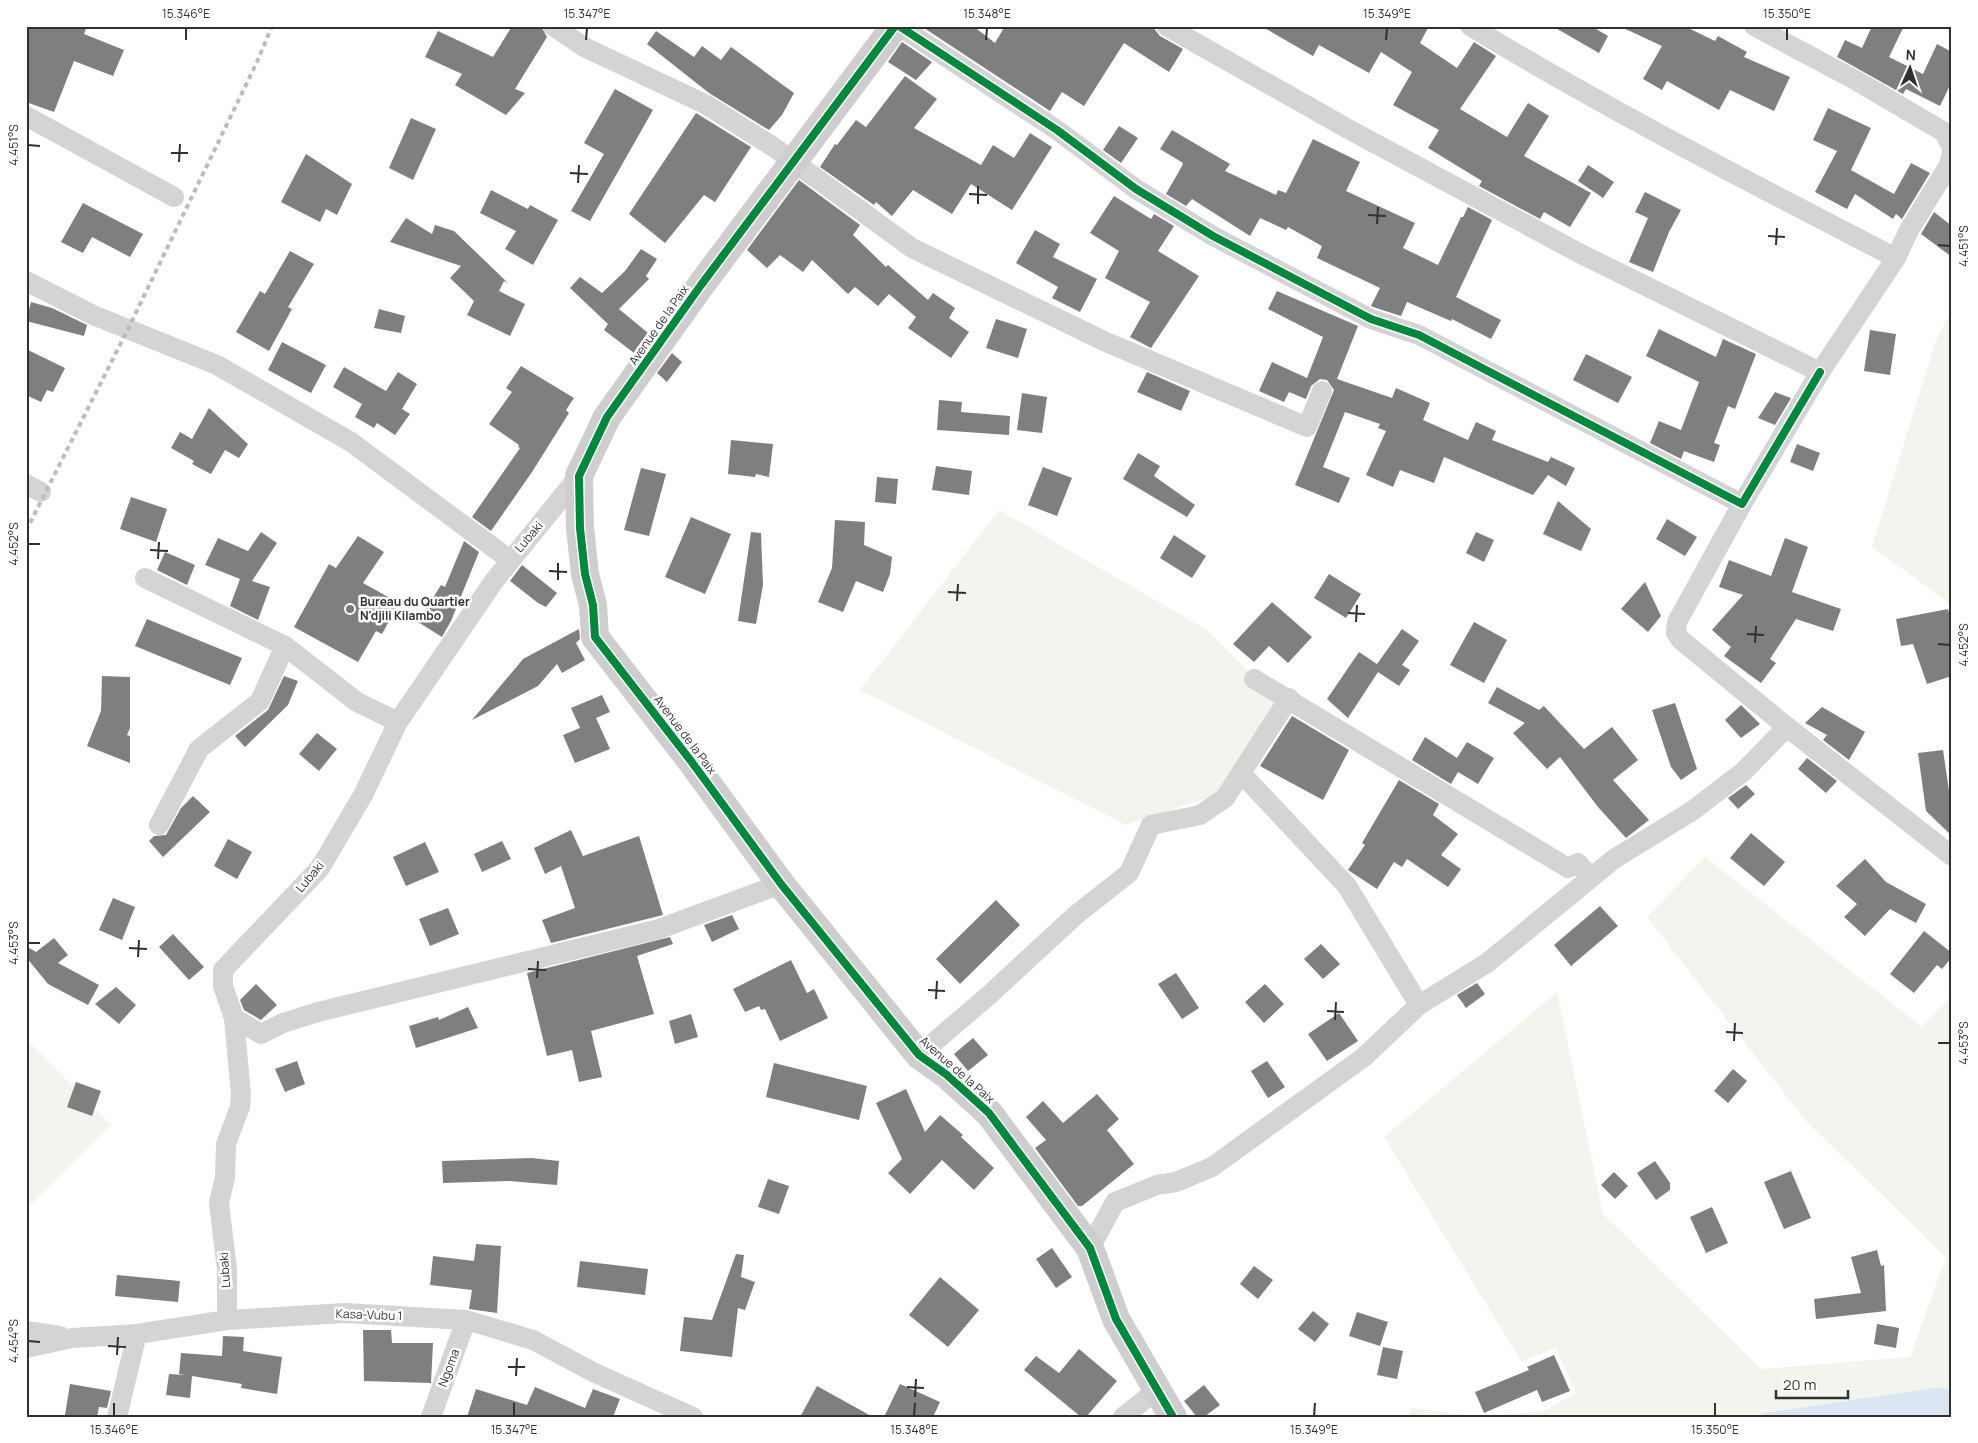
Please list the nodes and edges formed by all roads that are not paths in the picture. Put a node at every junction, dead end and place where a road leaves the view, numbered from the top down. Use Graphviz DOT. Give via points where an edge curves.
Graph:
graph roads {
  1 [pos="553,26"];
  2 [pos="897,26"];
  3 [pos="1166,26"];
  4 [pos="1470,26"];
  5 [pos="1754,26"];
  6 [pos="26,116"];
  7 [pos="1952,150"];
  8 [pos="793,162"];
  9 [pos="174,197"];
  10 [pos="1896,258"];
  11 [pos="26,281"];
  12 [pos="1820,372"];
  13 [pos="1322,391"];
  14 [pos="579,476"];
  15 [pos="1742,504"];
  16 [pos="510,560"];
  17 [pos="145,578"];
  18 [pos="285,646"];
  19 [pos="1254,679"];
  20 [pos="1289,698"];
  21 [pos="398,722"];
  22 [pos="1788,727"];
  23 [pos="1242,774"];
  24 [pos="159,825"];
  25 [pos="1952,856"];
  26 [pos="1590,877"];
  27 [pos="781,884"];
  28 [pos="1420,1005"];
  29 [pos="234,1018"];
  30 [pos="919,1055"];
  31 [pos="1090,1248"];
  32 [pos="227,1320"];
  33 [pos="466,1320"];
  34 [pos="26,1331"];
  35 [pos="137,1334"];
  36 [pos="72,1338"];
  37 [pos="26,1348"];
  38 [pos="1158,1389"];
  39 [pos="116,1417"];
  40 [pos="431,1417"];
  41 [pos="693,1417"];
  42 [pos="1123,1417"];
  43 [pos="1173,1417"];
  1 -- 8 [label="street" via="584,47 705,104"];
  2 -- 8 [label="street, Avenue de la Paix"];
  2 -- 15 [label="street" via="1057,130 1136,189 1213,236 1371,319 1419,335"];
  3 -- 12 [label="street" via="1350,130 1581,254"];
  4 -- 10 [label="street" via="1529,62"];
  5 -- 7 [label="street" via="1944,132"];
  6 -- 9 [label="street"];
  7 -- 10 [label="street" via="1949,165 1909,230"];
  8 -- 13 [label="street" via="912,248 1106,342 1307,427"];
  8 -- 14 [label="street, Avenue de la Paix" via="607,417"];
  10 -- 12 [label="street"];
  11 -- 16 [label="street" via="93,315 218,365 351,442"];
  12 -- 15 [label="street"];
  14 -- 16 [label="street, Lubaki"];
  14 -- 27 [label="street, Avenue de la Paix" via="580,528 596,637"];
  15 -- 22 [label="street" via="1677,622 1676,633"];
  16 -- 21 [label="street, Lubaki"];
  17 -- 18 [label="street"];
  18 -- 21 [label="street" via="357,702"];
  18 -- 24 [label="street" via="260,701 198,749"];
  19 -- 20 [label="street"];
  20 -- 23 [label="street"];
  20 -- 26 [label="street" via="1568,868 1578,863"];
  21 -- 29 [label="street, Lubaki" via="363,795 320,868 223,970 223,986"];
  22 -- 25 [label="street"];
  22 -- 26 [label="street" via="1744,772 1692,811"];
  23 -- 28 [label="street" via="1347,886"];
  23 -- 30 [label="street" via="1225,798 1200,815 1151,825 1129,873 1077,914"];
  26 -- 28 [label="street" via="1487,963"];
  27 -- 29 [label="street" via="659,929 318,1012 261,1034"];
  27 -- 30 [label="street, Avenue de la Paix"];
  28 -- 31 [label="street" via="1364,1056 1212,1167 1115,1202"];
  29 -- 32 [label="street, Lubaki" via="241,1095 240,1107 226,1144 225,1177 219,1203 227,1270"];
  30 -- 31 [label="street, Avenue de la Paix" via="989,1113"];
  31 -- 38 [label="street, Avenue de la Paix" via="1116,1319"];
  32 -- 33 [label="street, Kasa-Vubu 1" via="346,1313"];
  32 -- 35 [label="street, Kasa-Vubu 1"];
  33 -- 40 [label="street, Ngoma"];
  33 -- 41 [label="street, Kasa-Vubu 1" via="533,1340 595,1373"];
  34 -- 36 [label="street"];
  35 -- 36 [label="street, Kasa-Vubu 1"];
  35 -- 39 [label="street"];
  36 -- 37 [label="street, Kasa-Vubu 1"];
  38 -- 42 [label="street"];
  38 -- 43 [label="street, Avenue de la Paix"];
}
